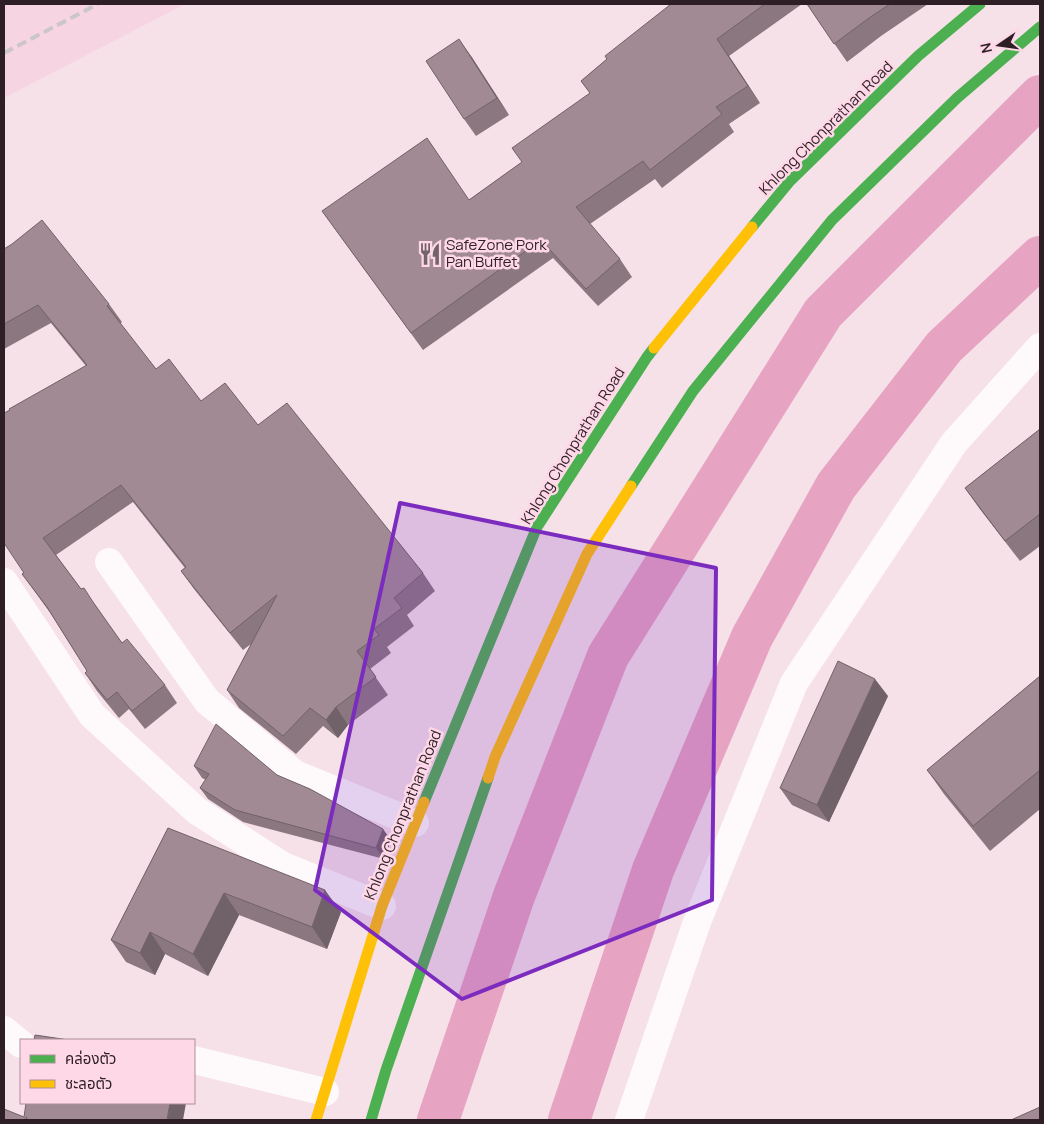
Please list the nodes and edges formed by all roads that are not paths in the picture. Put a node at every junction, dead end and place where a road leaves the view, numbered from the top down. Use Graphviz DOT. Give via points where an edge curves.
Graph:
graph roads {
  1 [pos="980,4"];
  2 [pos="1040,27"];
  3 [pos="1040,347"];
  4 [pos="109,562"];
  5 [pos="4,582"];
  6 [pos="415,823"];
  7 [pos="382,906"];
  8 [pos="4,1030"];
  9 [pos="20,1043"];
  10 [pos="195,1060"];
  11 [pos="325,1092"];
  12 [pos="316,1120"];
  13 [pos="370,1120"];
  14 [pos="629,1120"];
  1 -- 6 [label="street, Khlong Chonprathan Road" via="918,56 790,181 647,357 537,527"];
  2 -- 13 [label="street" via="956,98 832,220 693,391 587,554 495,758"];
  3 -- 14 [label="street" via="954,443 794,683 697,922"];
  4 -- 6 [label="street" via="207,701 295,774"];
  5 -- 7 [label="street" via="92,715 197,810 283,866"];
  6 -- 7 [label="street, Khlong Chonprathan Road"];
  7 -- 11 [label="street, Khlong Chonprathan Road"];
  8 -- 9 [label="street"];
  10 -- 11 [label="street"];
  11 -- 12 [label="street, Khlong Chonprathan Road"];
}
